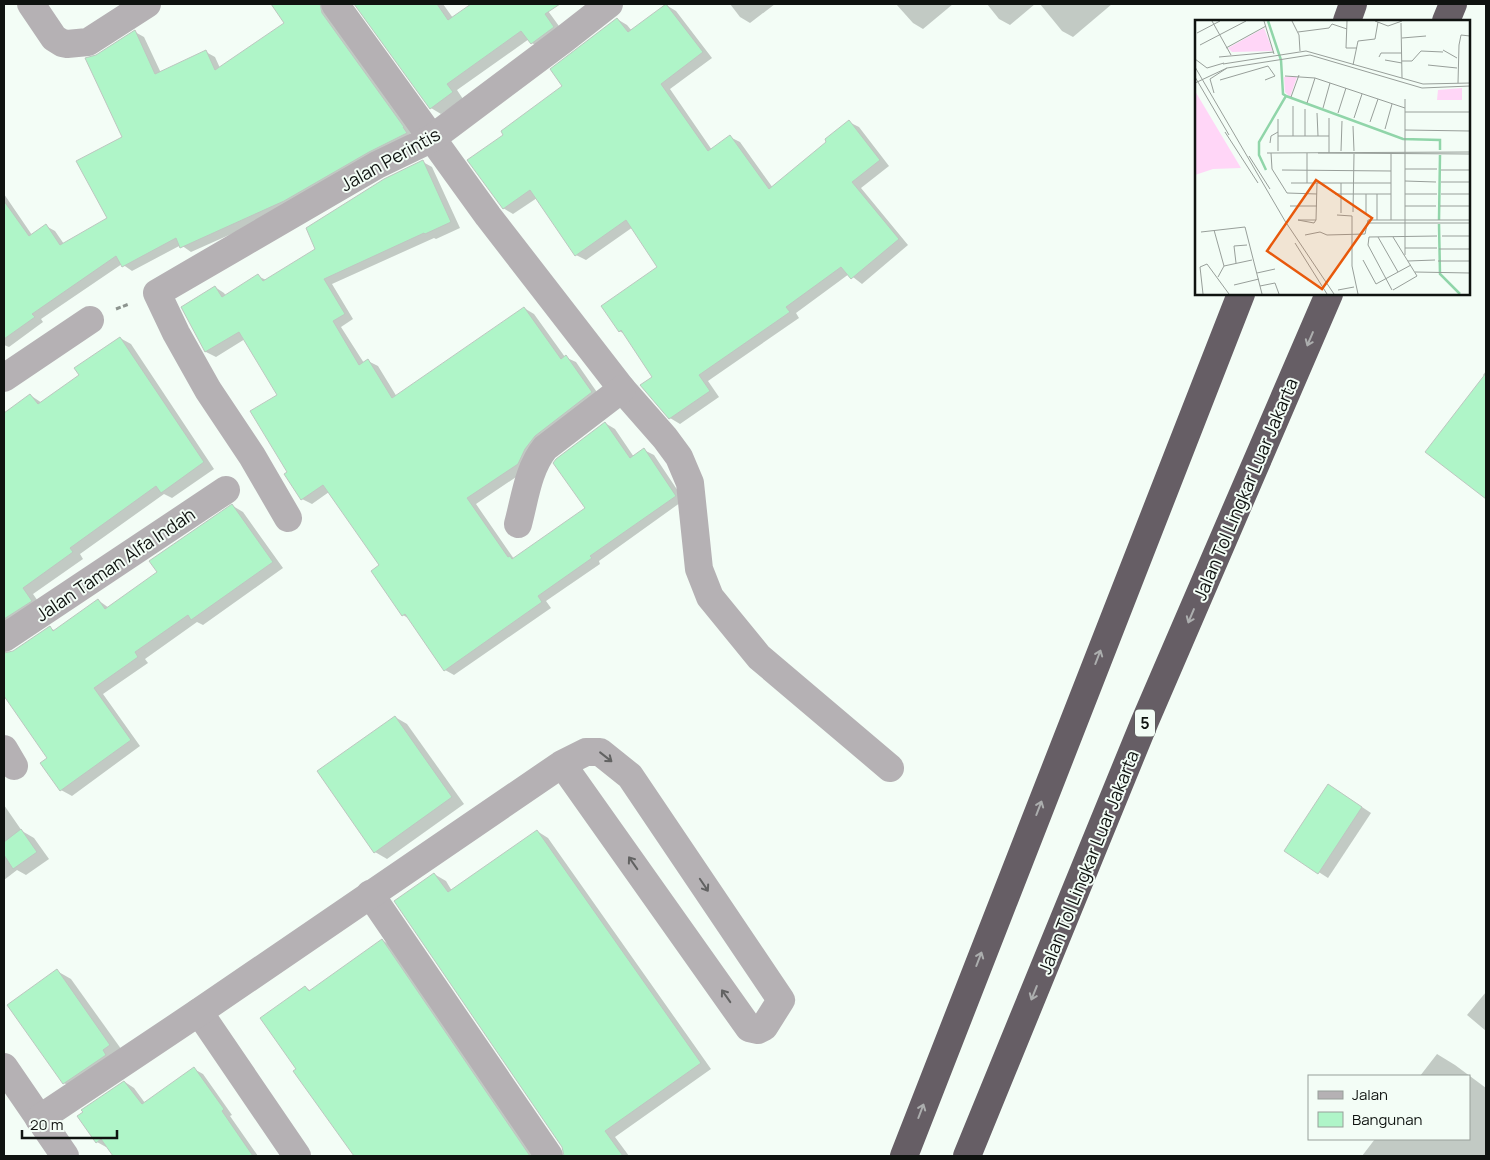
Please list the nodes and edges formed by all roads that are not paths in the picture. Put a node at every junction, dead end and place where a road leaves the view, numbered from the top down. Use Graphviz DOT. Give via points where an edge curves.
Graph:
graph roads {
  1 [pos="31,4"];
  2 [pos="147,4"];
  3 [pos="335,4"];
  4 [pos="609,4"];
  5 [pos="1354,4"];
  6 [pos="1453,4"];
  7 [pos="109,14"];
  8 [pos="1347,20"];
  9 [pos="1446,20"];
  10 [pos="431,139"];
  11 [pos="1241,295"];
  12 [pos="1329,295"];
  13 [pos="90,320"];
  14 [pos="4,378"];
  15 [pos="622,389"];
  16 [pos="226,490"];
  17 [pos="288,518"];
  18 [pos="518,524"];
  19 [pos="4,638"];
  20 [pos="562,764"];
  21 [pos="890,768"];
  22 [pos="370,894"];
  23 [pos="199,1012"];
  24 [pos="4,1067"];
  25 [pos="39,1119"];
  26 [pos="65,1156"];
  27 [pos="297,1156"];
  28 [pos="549,1156"];
  29 [pos="904,1156"];
  30 [pos="967,1156"];
  1 -- 7 [label="street" via="54,38 62,43 88,42"];
  2 -- 7 [label="street"];
  3 -- 10 [label="street"];
  4 -- 10 [label="street, Jalan Perintis"];
  5 -- 8 [label="highway"];
  6 -- 9 [label="highway"];
  10 -- 15 [label="street"];
  10 -- 17 [label="street, Jalan Perintis" via="377,165 158,292 176,333 208,390"];
  29 -- 11 [label="highway, one-way"];
  12 -- 30 [label="highway, Jalan Tol Lingkar Luar Jakarta / 5, one-way" via="1145,721"];
  13 -- 14 [label="street"];
  15 -- 18 [label="street" via="545,448 538,457"];
  15 -- 21 [label="street" via="679,457 690,483 699,569 710,597 759,656"];
  16 -- 19 [label="street, Jalan Taman Alfa Indah"];
  20 -- 20 [label="street, one-way" via="586,752 600,752 630,776 781,1000 764,1027 758,1030 749,1028"];
  20 -- 22 [label="street"];
  22 -- 23 [label="street"];
  22 -- 28 [label="street"];
  23 -- 25 [label="street"];
  23 -- 27 [label="street"];
  24 -- 25 [label="street"];
  25 -- 26 [label="street"];
}
